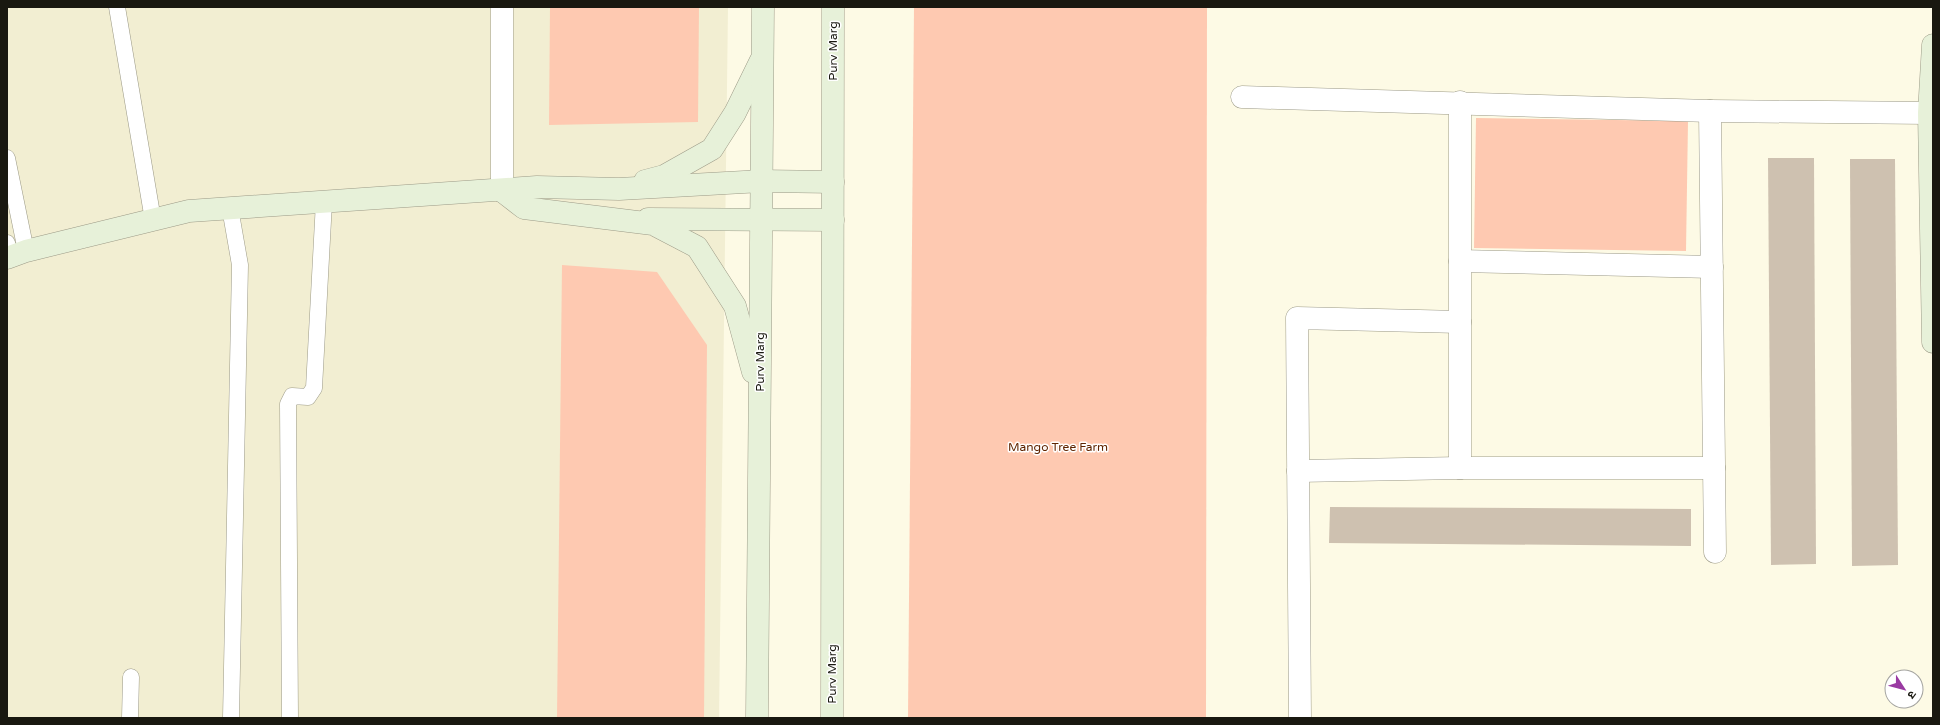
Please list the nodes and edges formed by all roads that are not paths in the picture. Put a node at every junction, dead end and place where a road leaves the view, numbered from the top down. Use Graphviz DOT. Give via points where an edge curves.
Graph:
graph roads {
  1 [pos="117,7"];
  2 [pos="502,7"];
  3 [pos="763,7"];
  4 [pos="834,9"];
  5 [pos="1933,45"];
  6 [pos="762,57"];
  7 [pos="1242,97"];
  8 [pos="1460,102"];
  9 [pos="1710,111"];
  10 [pos="1929,113"];
  11 [pos="7,158"];
  12 [pos="762,181"];
  13 [pos="833,182"];
  14 [pos="619,189"];
  15 [pos="502,191"];
  16 [pos="324,202"];
  17 [pos="230,208"];
  18 [pos="615,219"];
  19 [pos="153,220"];
  20 [pos="761,220"];
  21 [pos="833,220"];
  22 [pos="13,252"];
  23 [pos="1460,261"];
  24 [pos="1712,267"];
  25 [pos="1460,322"];
  26 [pos="1933,342"];
  27 [pos="760,399"];
  28 [pos="1460,468"];
  29 [pos="1714,468"];
  30 [pos="1298,471"];
  31 [pos="1715,552"];
  32 [pos="131,677"];
  33 [pos="130,718"];
  34 [pos="231,718"];
  35 [pos="290,718"];
  36 [pos="757,718"];
  37 [pos="832,718"];
  38 [pos="1300,718"];
  1 -- 19 [label="lane"];
  2 -- 15 [label="street"];
  3 -- 6 [label="street, Purv Marg"];
  4 -- 13 [label="street, Purv Marg"];
  5 -- 10 [label="street"];
  6 -- 12 [label="street, Purv Marg"];
  6 -- 14 [label="street" via="735,114 712,149 664,176"];
  7 -- 8 [label="street"];
  8 -- 9 [label="street"];
  8 -- 23 [label="street"];
  9 -- 10 [label="street"];
  9 -- 24 [label="street"];
  10 -- 26 [label="street"];
  11 -- 22 [label="lane"];
  12 -- 13 [label="street"];
  12 -- 14 [label="street"];
  12 -- 20 [label="street, Purv Marg"];
  13 -- 21 [label="street, Purv Marg"];
  14 -- 15 [label="street" via="537,187"];
  15 -- 16 [label="street"];
  15 -- 18 [label="street" via="524,208"];
  16 -- 17 [label="street"];
  16 -- 35 [label="lane" via="314,388 308,397 292,396 288,404"];
  17 -- 19 [label="street" via="189,211"];
  17 -- 34 [label="lane" via="240,265"];
  18 -- 20 [label="street"];
  18 -- 27 [label="street" via="653,224 697,247 735,306"];
  19 -- 22 [label="street"];
  20 -- 21 [label="street"];
  20 -- 27 [label="street, Purv Marg"];
  21 -- 37 [label="street, Purv Marg"];
  23 -- 24 [label="street"];
  23 -- 25 [label="street"];
  24 -- 29 [label="street"];
  25 -- 28 [label="street"];
  25 -- 30 [label="street" via="1297,318"];
  27 -- 36 [label="street, Purv Marg"];
  28 -- 29 [label="street"];
  28 -- 30 [label="street"];
  29 -- 31 [label="street"];
  30 -- 38 [label="street"];
  32 -- 33 [label="lane"];
}
